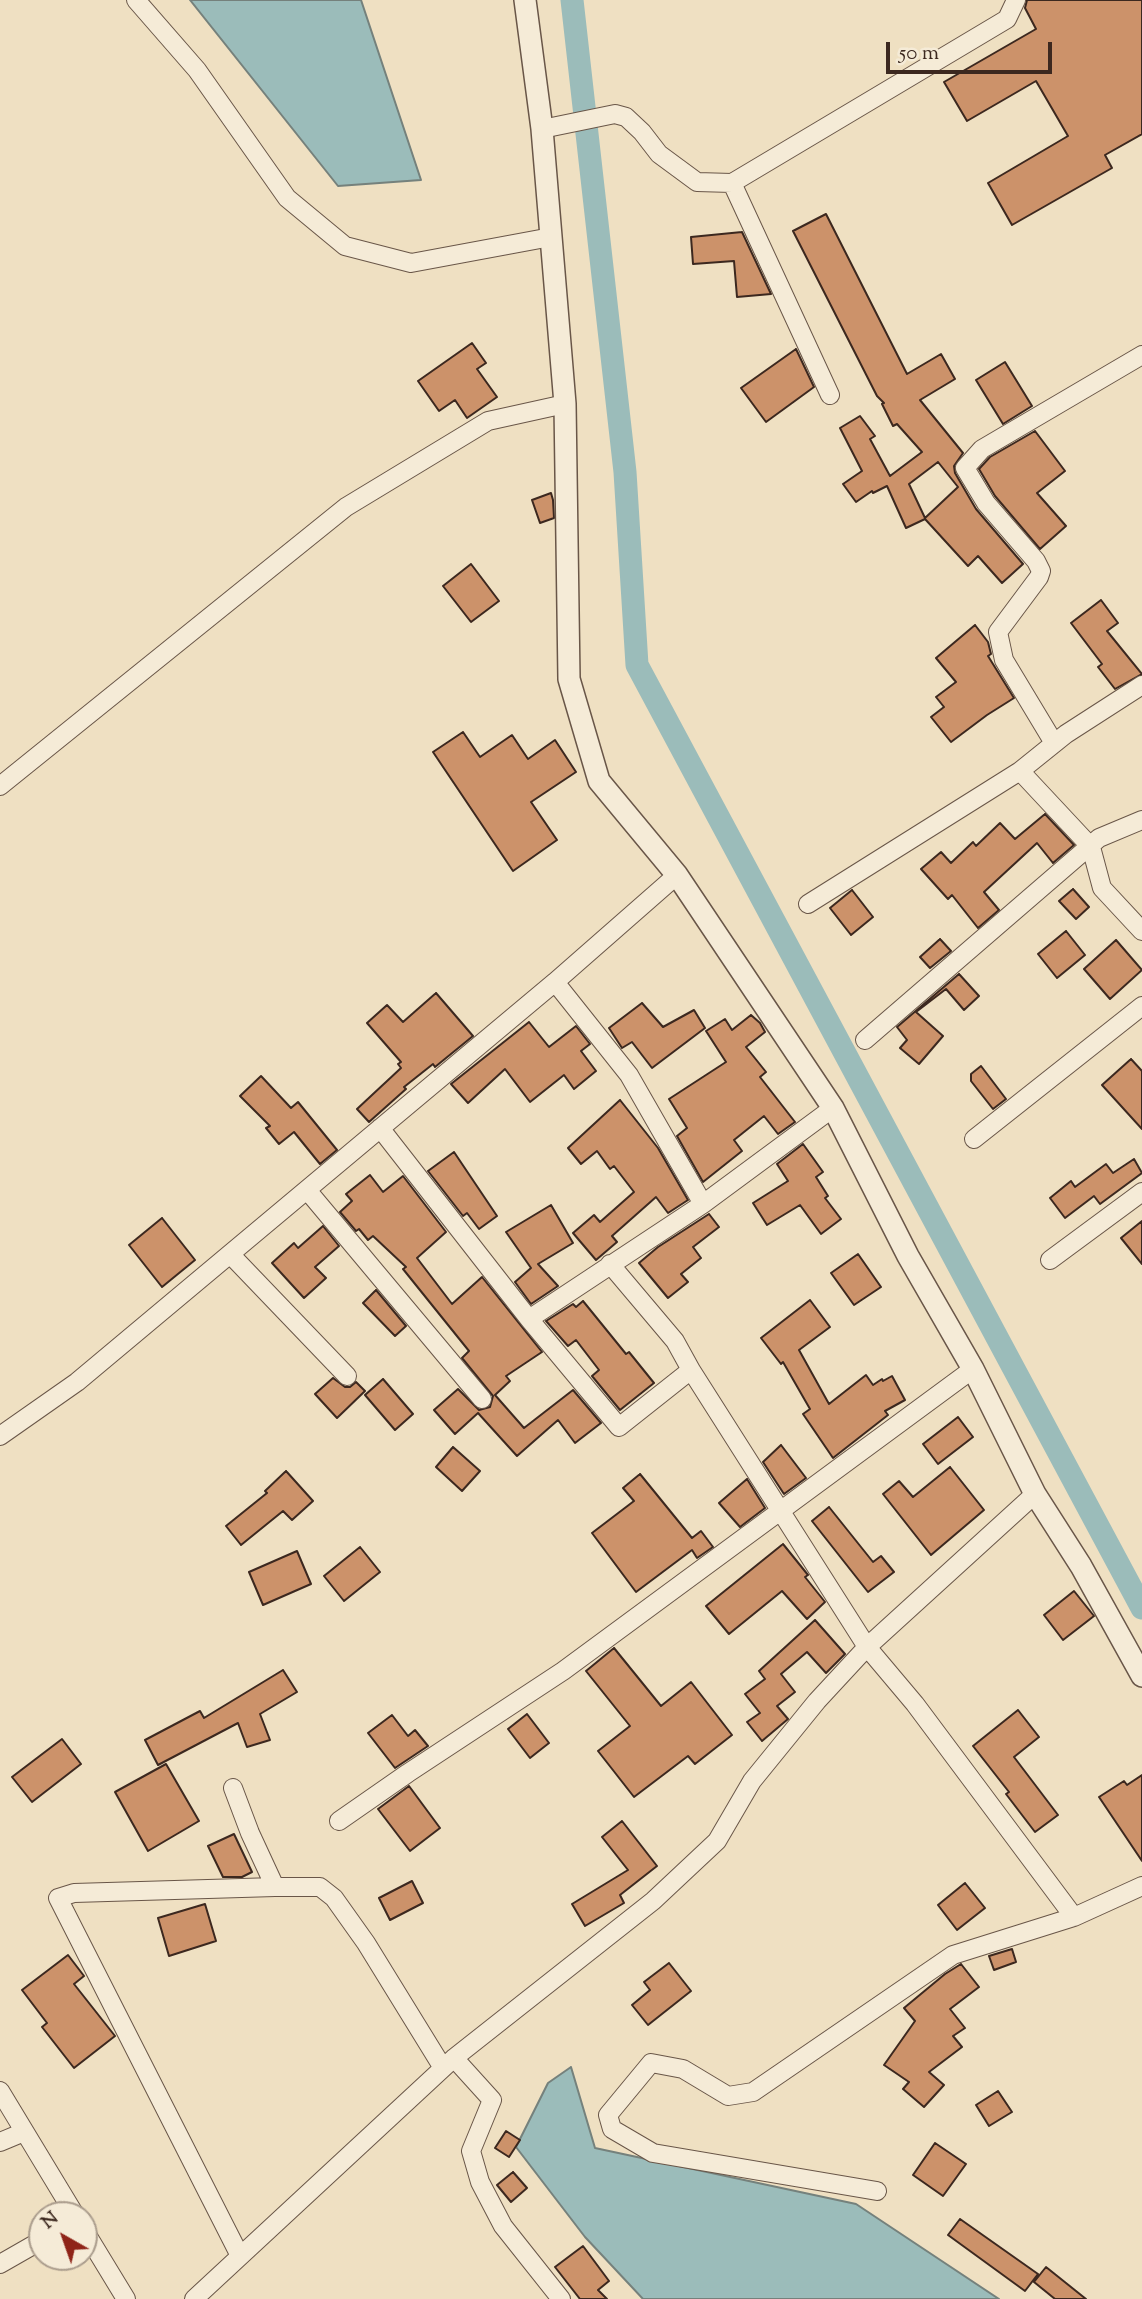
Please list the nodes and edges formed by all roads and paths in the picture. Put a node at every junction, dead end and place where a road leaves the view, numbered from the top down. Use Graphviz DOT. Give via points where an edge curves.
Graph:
graph roads {
  1 [pos="136,0"];
  2 [pos="524,0"];
  3 [pos="1016,0"];
  4 [pos="542,129"];
  5 [pos="732,183"];
  6 [pos="551,237"];
  7 [pos="1142,355"];
  8 [pos="830,395"];
  9 [pos="565,404"];
  10 [pos="1142,685"];
  11 [pos="1054,743"];
  12 [pos="1020,771"];
  13 [pos="0,786"];
  14 [pos="1142,820"];
  15 [pos="1091,846"];
  16 [pos="677,875"];
  17 [pos="808,904"];
  18 [pos="1142,931"];
  19 [pos="555,982"];
  20 [pos="1142,1006"];
  21 [pos="865,1040"];
  22 [pos="834,1108"];
  23 [pos="380,1128"];
  24 [pos="974,1139"];
  25 [pos="307,1190"];
  26 [pos="1142,1192"];
  27 [pos="703,1204"];
  28 [pos="230,1254"];
  29 [pos="1050,1260"];
  30 [pos="610,1264"];
  31 [pos="529,1319"];
  32 [pos="973,1369"];
  33 [pos="691,1370"];
  34 [pos="347,1376"];
  35 [pos="482,1399"];
  36 [pos="0,1436"];
  37 [pos="1035,1494"];
  38 [pos="781,1510"];
  39 [pos="867,1647"];
  40 [pos="1142,1676"];
  41 [pos="233,1788"];
  42 [pos="339,1822"];
  43 [pos="1142,1886"];
  44 [pos="275,1887"];
  45 [pos="1074,1917"];
  46 [pos="449,2063"];
  47 [pos="0,2091"];
  48 [pos="24,2132"];
  49 [pos="0,2142"];
  50 [pos="877,2191"];
  51 [pos="66,2201"];
  52 [pos="28,2248"];
  53 [pos="98,2253"];
  54 [pos="240,2256"];
  55 [pos="0,2264"];
  56 [pos="126,2299"];
  57 [pos="194,2299"];
  58 [pos="561,2299"];
  1 -- 6 [label="street" via="197,70 287,198 345,246 411,263"];
  2 -- 4 [label="street"];
  3 -- 5 [label="street" via="1007,19"];
  4 -- 5 [label="street" via="615,114 626,117 659,154 697,182"];
  4 -- 6 [label="street"];
  5 -- 8 [label="street"];
  6 -- 9 [label="street"];
  7 -- 11 [label="street" via="982,450 965,468 986,503 1041,571 998,632 1004,660"];
  9 -- 13 [label="street" via="488,421 346,507"];
  9 -- 16 [label="street" via="569,679 599,781"];
  10 -- 11 [label="street"];
  11 -- 12 [label="street"];
  12 -- 15 [label="street"];
  12 -- 17 [label="street"];
  14 -- 15 [label="street"];
  15 -- 18 [label="street" via="1102,888"];
  15 -- 21 [label="street"];
  16 -- 19 [label="street"];
  16 -- 22 [label="street"];
  19 -- 23 [label="street"];
  19 -- 27 [label="street" via="629,1075"];
  20 -- 24 [label="street"];
  22 -- 27 [label="street"];
  22 -- 32 [label="street" via="908,1256"];
  23 -- 25 [label="street"];
  23 -- 31 [label="street"];
  25 -- 28 [label="street"];
  25 -- 35 [label="street"];
  26 -- 29 [label="street"];
  27 -- 30 [label="street"];
  28 -- 34 [label="street"];
  28 -- 36 [label="street" via="77,1382"];
  30 -- 31 [label="street"];
  30 -- 33 [label="street" via="675,1341"];
  31 -- 33 [label="street" via="619,1427"];
  32 -- 37 [label="street"];
  32 -- 38 [label="street"];
  33 -- 38 [label="street"];
  37 -- 39 [label="street"];
  37 -- 40 [label="street"];
  38 -- 39 [label="street"];
  38 -- 42 [label="street" via="563,1671"];
  39 -- 45 [label="street"];
  39 -- 46 [label="street" via="752,1781 717,1841 653,1900"];
  41 -- 44 [label="street"];
  43 -- 45 [label="street"];
  44 -- 46 [label="street" via="320,1887 334,1898"];
  44 -- 54 [label="street" via="74,1892 58,1898"];
  45 -- 50 [label="street" via="953,1955 753,2092 728,2096 683,2069 651,2063 608,2115 612,2129 653,2153"];
  46 -- 54 [label="street"];
  46 -- 58 [label="street" via="492,2100 471,2151 480,2182 503,2225"];
  47 -- 48 [label="street"];
  48 -- 49 [label="street"];
  48 -- 51 [label="street"];
  52 -- 55 [label="street"];
  53 -- 56 [label="street"];
  54 -- 57 [label="street"];
}
